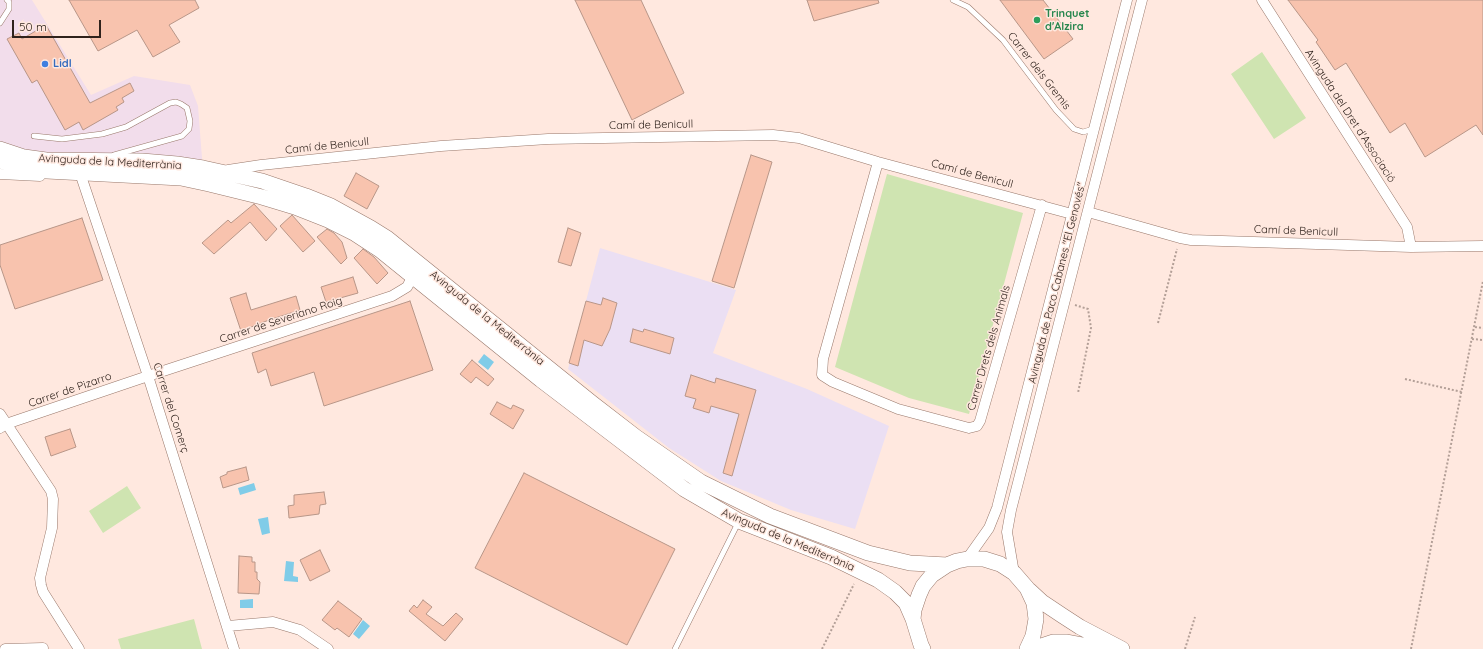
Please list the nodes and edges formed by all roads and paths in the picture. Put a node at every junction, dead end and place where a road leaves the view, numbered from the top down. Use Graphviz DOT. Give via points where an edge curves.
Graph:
graph roads {
  1 [pos="7,0"];
  2 [pos="953,0"];
  3 [pos="1127,0"];
  4 [pos="1142,0"];
  5 [pos="1262,0"];
  6 [pos="0,23"];
  7 [pos="1093,129"];
  8 [pos="34,136"];
  9 [pos="0,149"];
  10 [pos="101,160"];
  11 [pos="0,161"];
  12 [pos="878,162"];
  13 [pos="222,171"];
  14 [pos="0,174"];
  15 [pos="113,175"];
  16 [pos="81,176"];
  17 [pos="1042,205"];
  18 [pos="1088,212"];
  19 [pos="1072,214"];
  20 [pos="1180,238"];
  21 [pos="1483,246"];
  22 [pos="1411,247"];
  23 [pos="413,276"];
  24 [pos="1483,281"];
  25 [pos="1064,301"];
  26 [pos="1158,322"];
  27 [pos="1475,327"];
  28 [pos="1483,328"];
  29 [pos="1472,339"];
  30 [pos="1483,340"];
  31 [pos="148,376"];
  32 [pos="1405,379"];
  33 [pos="1462,392"];
  34 [pos="1078,393"];
  35 [pos="0,414"];
  36 [pos="3,426"];
  37 [pos="739,521"];
  38 [pos="967,559"];
  39 [pos="947,565"];
  40 [pos="860,571"];
  41 [pos="1014,572"];
  42 [pos="1027,588"];
  43 [pos="1195,617"];
  44 [pos="913,619"];
  45 [pos="228,626"];
  46 [pos="43,648"];
  47 [pos="5,649"];
  48 [pos="79,649"];
  49 [pos="234,649"];
  50 [pos="328,649"];
  51 [pos="676,649"];
  52 [pos="822,649"];
  53 [pos="923,649"];
  54 [pos="1027,649"];
  55 [pos="1032,649"];
  56 [pos="1104,649"];
  57 [pos="1122,649"];
  58 [pos="1185,649"];
  59 [pos="1411,649"];
  1 -- 6 [label="lane" via="9,9"];
  2 -- 7 [label="lane, Carrer dels Gremis" via="968,7 1003,40 1056,110 1074,129 1083,132"];
  3 -- 7 [label="street, Avinguda de Paco Cabanes \"El Genovés\""];
  4 -- 18 [label="street, Avinguda de Paco Cabanes \"El Genovés\""];
  5 -- 22 [label="street, Avinguda del Dret d'Associació" via="1407,227"];
  7 -- 19 [label="street, Avinguda de Paco Cabanes \"El Genovés\""];
  8 -- 10 [label="lane" via="62,139 102,134 126,127 170,102 187,108 189,129 182,136"];
  9 -- 10 [label="main road, Avinguda de la Mediterrània" via="24,157 46,160"];
  10 -- 13 [label="main road, Avinguda de la Mediterrània" via="177,164"];
  11 -- 15 [label="main road, Avinguda de la Mediterrània" via="47,171"];
  12 -- 13 [label="street, Camí de Benicull" via="799,138 761,135 541,140 441,146"];
  12 -- 17 [label="street, Camí de Benicull"];
  12 -- 17 [label="street, Carrer Drets dels Animals" via="823,359 822,375 898,409 969,428 977,426 980,421"];
  13 -- 39 [label="main road, Avinguda de la Mediterrània" via="262,181 331,206 387,238 636,437 714,489 770,516 868,553 910,563"];
  14 -- 16 [label="street"];
  15 -- 16 [label="street"];
  15 -- 23 [label="main road, Avinguda de la Mediterrània" via="181,178 295,207 354,233"];
  16 -- 31 [label="street, Carrer del Comerç"];
  17 -- 19 [label="street, Camí de Benicull"];
  18 -- 20 [label="street, Camí de Benicull"];
  18 -- 25 [label="street, Avinguda de Paco Cabanes \"El Genovés\""];
  19 -- 38 [label="street, Avinguda de Paco Cabanes \"El Genovés\"" via="997,508 989,528"];
  20 -- 22 [label="street, Camí de Benicull"];
  20 -- 26 [label="path"];
  21 -- 22 [label="street, Camí de Benicull"];
  23 -- 31 [label="street, Carrer de Severiano Roig" via="406,287 392,296"];
  23 -- 37 [label="main road, Avinguda de la Mediterrània" via="666,477 700,500"];
  24 -- 27 [label="path"];
  25 -- 34 [label="path" via="1088,309 1091,328"];
  25 -- 41 [label="street, Avinguda de Paco Cabanes \"El Genovés\"" via="1010,510 1007,532"];
  27 -- 28 [label="path"];
  27 -- 29 [label="path"];
  29 -- 30 [label="path"];
  29 -- 33 [label="path"];
  31 -- 36 [label="street, Carrer de Pizarro"];
  31 -- 45 [label="street, Carrer del Comerç"];
  32 -- 33 [label="path"];
  33 -- 59 [label="path"];
  35 -- 36 [label="street"];
  36 -- 48 [label="street" via="51,491 52,528 40,585"];
  37 -- 40 [label="main road, Avinguda de la Mediterrània" via="832,557"];
  37 -- 51 [label="lane"];
  38 -- 39 [label="main road"];
  38 -- 41 [label="main road" via="984,559"];
  39 -- 44 [label="main road" via="932,575 923,586"];
  40 -- 44 [label="main road, Avinguda de la Mediterrània" via="895,592 906,603"];
  40 -- 52 [label="path"];
  41 -- 42 [label="main road"];
  42 -- 54 [label="main road" via="1034,603 1036,620"];
  42 -- 57 [label="main road" via="1042,602 1080,627"];
  43 -- 58 [label="path"];
  44 -- 53 [label="main road, Avinguda de la Mediterrània"];
  45 -- 49 [label="street, Carrer del Comerç"];
  45 -- 50 [label="street" via="274,622 300,630"];
  46 -- 47 [label="street"];
  55 -- 56 [label="main road" via="1053,642"];
}
